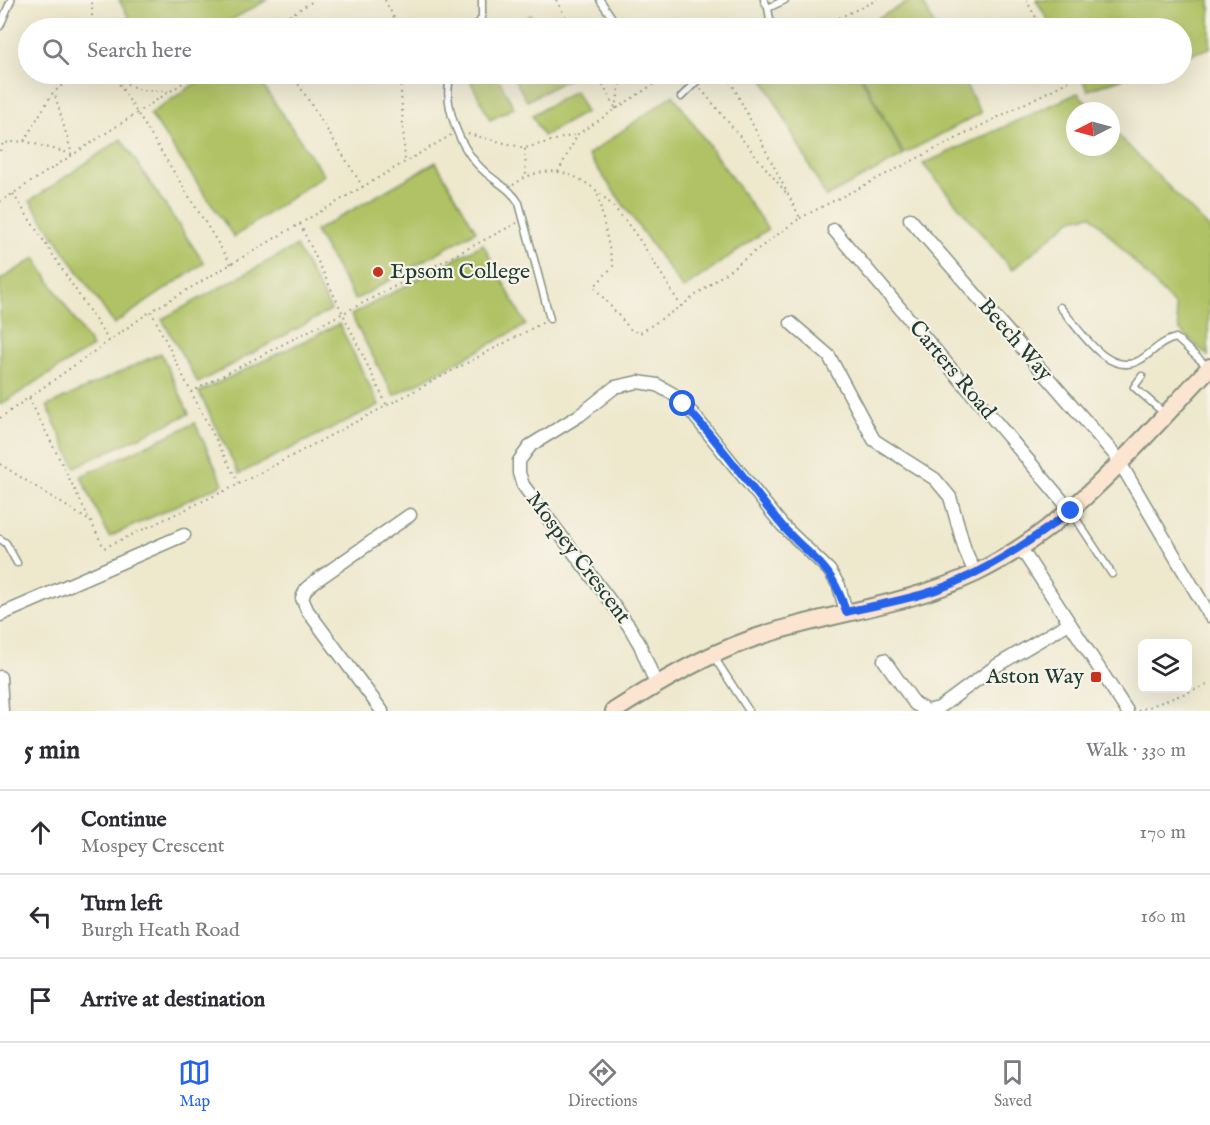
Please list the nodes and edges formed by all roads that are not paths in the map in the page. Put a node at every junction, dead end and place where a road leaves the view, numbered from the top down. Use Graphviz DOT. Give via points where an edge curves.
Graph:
graph roads {
  1 [pos="11,0"];
  2 [pos="482,0"];
  3 [pos="600,0"];
  4 [pos="764,0"];
  5 [pos="785,0"];
  6 [pos="768,8"];
  7 [pos="481,18"];
  8 [pos="612,18"];
  9 [pos="770,18"];
  10 [pos="0,26"];
  11 [pos="448,84"];
  12 [pos="693,84"];
  13 [pos="681,97"];
  14 [pos="910,219"];
  15 [pos="834,230"];
  16 [pos="1060,307"];
  17 [pos="550,319"];
  18 [pos="791,323"];
  19 [pos="1210,368"];
  20 [pos="1142,376"];
  21 [pos="1166,415"];
  22 [pos="1118,463"];
  23 [pos="1071,511"];
  24 [pos="410,515"];
  25 [pos="184,535"];
  26 [pos="0,539"];
  27 [pos="1020,547"];
  28 [pos="17,563"];
  29 [pos="975,573"];
  30 [pos="1112,574"];
  31 [pos="846,612"];
  32 [pos="0,615"];
  33 [pos="1210,616"];
  34 [pos="1069,623"];
  35 [pos="712,654"];
  36 [pos="884,660"];
  37 [pos="0,677"];
  38 [pos="656,684"];
  39 [pos="2,711"];
  40 [pos="382,711"];
  41 [pos="614,711"];
  42 [pos="749,711"];
  43 [pos="927,711"];
  44 [pos="1127,711"];
  1 -- 10 [label="lane"];
  2 -- 7 [label="lane"];
  3 -- 8 [label="lane"];
  4 -- 6 [label="lane"];
  5 -- 6 [label="lane"];
  6 -- 9 [label="lane"];
  11 -- 17 [label="lane" via="458,131 478,164 519,203"];
  12 -- 13 [label="lane"];
  14 -- 22 [label="street, Beech Way" via="1116,456"];
  15 -- 23 [label="street, Carters Road"];
  16 -- 19 [label="lane" via="1102,354 1119,364 1138,362 1176,338"];
  18 -- 29 [label="street" via="829,356 874,440 935,478 950,497"];
  19 -- 21 [label="main road"];
  20 -- 21 [label="lane" via="1134,387"];
  21 -- 22 [label="main road"];
  22 -- 23 [label="main road"];
  22 -- 33 [label="street, Beech Way"];
  23 -- 27 [label="main road"];
  23 -- 30 [label="lane"];
  24 -- 40 [label="street" via="314,582 302,598"];
  25 -- 32 [label="street"];
  26 -- 28 [label="lane"];
  27 -- 29 [label="main road"];
  27 -- 34 [label="street"];
  29 -- 31 [label="main road" via="917,596"];
  31 -- 35 [label="main road"];
  31 -- 38 [label="street, Mospey Crescent" via="839,586 829,570 782,525 683,404 657,385 638,382 615,387 580,415 531,445 519,461 519,473 629,626"];
  34 -- 43 [label="street" via="996,666 939,708"];
  34 -- 44 [label="street"];
  35 -- 38 [label="main road"];
  35 -- 42 [label="lane"];
  36 -- 43 [label="street" via="915,704"];
  37 -- 39 [label="street"];
  38 -- 41 [label="main road"];
}
